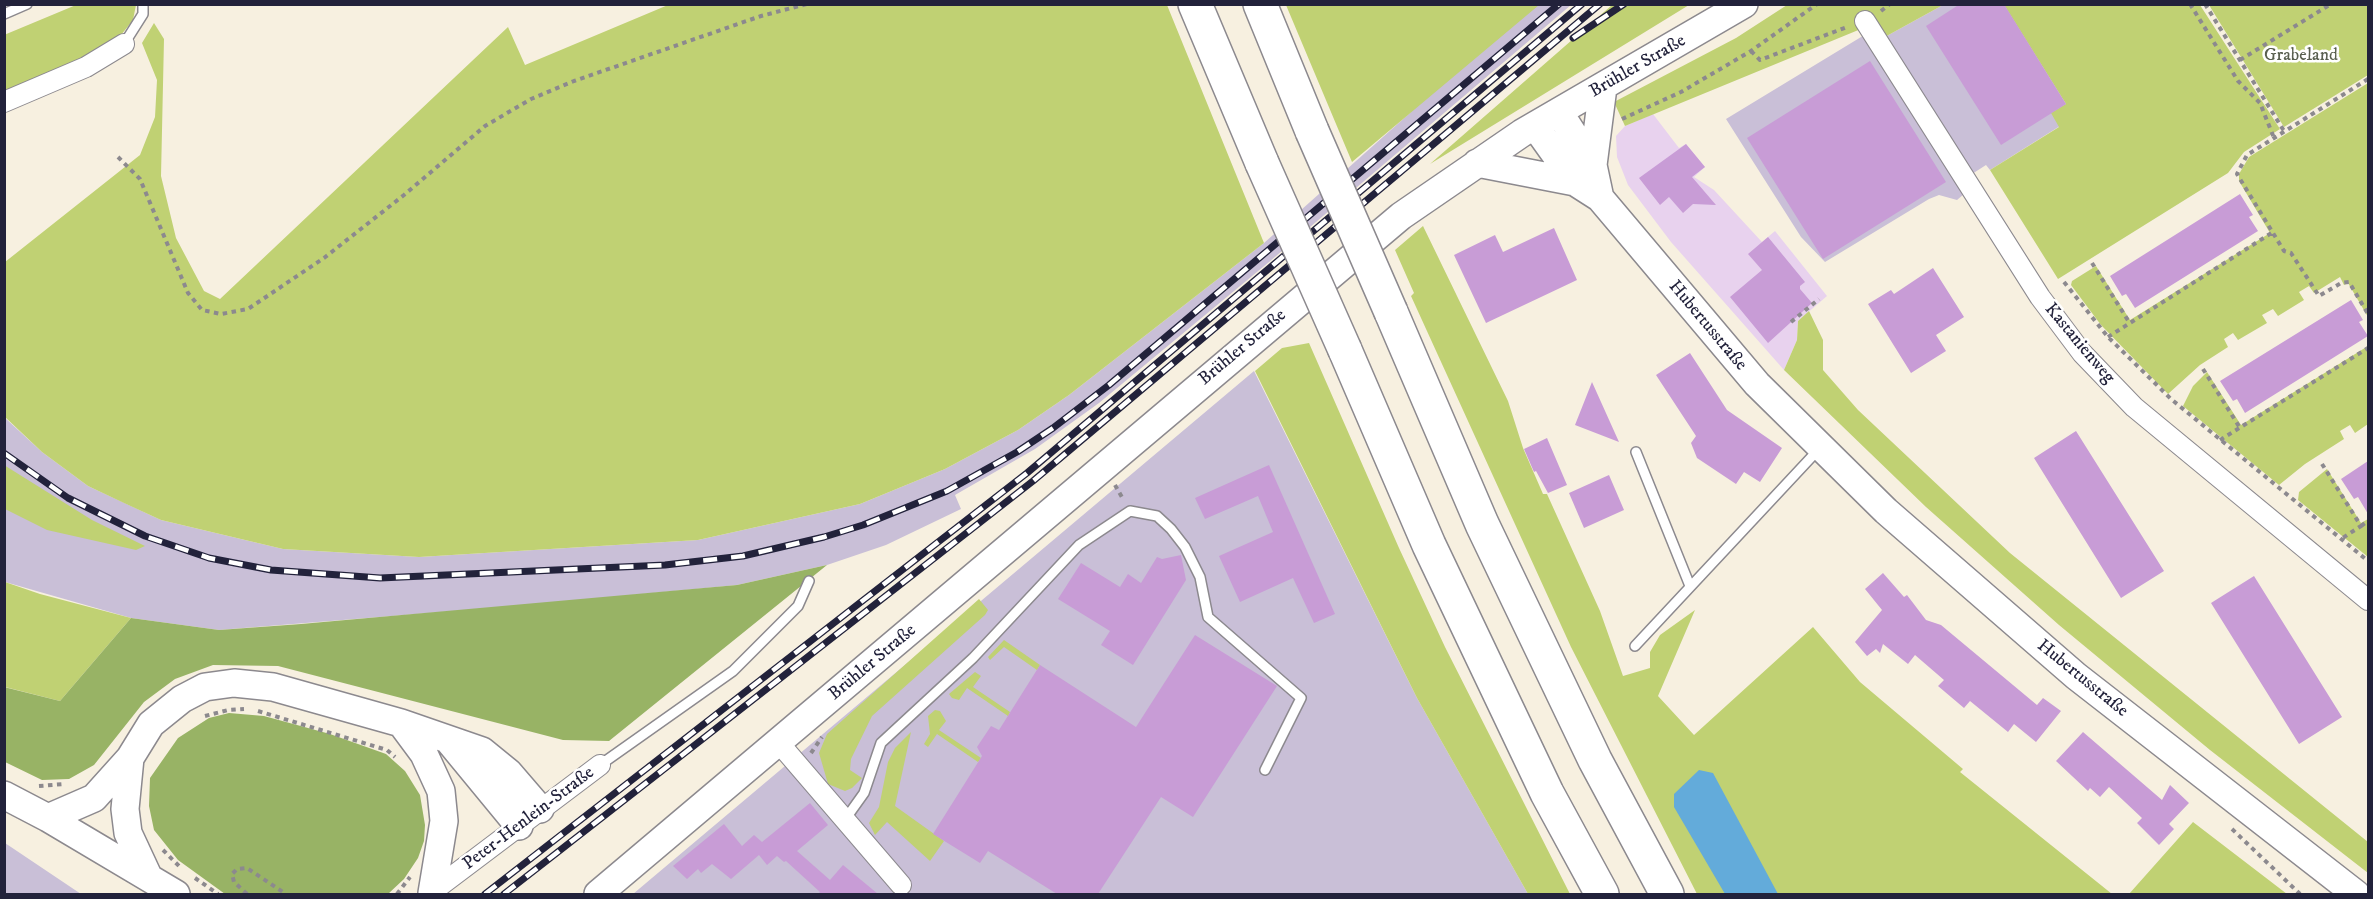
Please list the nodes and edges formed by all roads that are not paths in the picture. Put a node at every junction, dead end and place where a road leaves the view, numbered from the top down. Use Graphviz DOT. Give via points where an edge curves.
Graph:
graph roads {
  1 [pos="27,4"];
  2 [pos="143,4"];
  3 [pos="1195,4"];
  4 [pos="1260,4"];
  5 [pos="1744,4"];
  6 [pos="4,14"];
  7 [pos="1865,21"];
  8 [pos="124,44"];
  9 [pos="1603,87"];
  10 [pos="4,102"];
  11 [pos="1558,112"];
  12 [pos="1535,126"];
  13 [pos="1477,163"];
  14 [pos="1584,173"];
  15 [pos="1821,447"];
  16 [pos="1636,452"];
  17 [pos="809,581"];
  18 [pos="1690,586"];
  19 [pos="2368,600"];
  20 [pos="1635,646"];
  21 [pos="401,723"];
  22 [pos="449,741"];
  23 [pos="779,743"];
  24 [pos="130,758"];
  25 [pos="600,765"];
  26 [pos="1265,770"];
  27 [pos="4,795"];
  28 [pos="540,809"];
  29 [pos="48,818"];
  30 [pos="844,821"];
  31 [pos="519,826"];
  32 [pos="148,876"];
  33 [pos="184,880"];
  34 [pos="901,885"];
  35 [pos="431,894"];
  36 [pos="598,894"];
  37 [pos="1602,894"];
  38 [pos="1667,894"];
  39 [pos="2356,894"];
  1 -- 6 [label="lane"];
  2 -- 8 [label="lane" via="142,14"];
  3 -- 37 [label="highway, bridge" via="1434,555 1547,793"];
  4 -- 38 [label="highway, bridge" via="1487,534 1595,760"];
  5 -- 9 [label="main road, Brühler Straße"];
  7 -- 19 [label="street, Kastanienweg" via="2040,297 2082,353 2134,407"];
  8 -- 10 [label="street" via="91,64"];
  9 -- 11 [label="main road, Brühler Straße"];
  9 -- 14 [label="main road"];
  11 -- 12 [label="main road, Brühler Straße"];
  11 -- 14 [label="main road, Hubertusstraße"];
  12 -- 13 [label="main road, Brühler Straße"];
  12 -- 14 [label="main road, Hubertusstraße"];
  13 -- 14 [label="main road"];
  13 -- 23 [label="main road, Brühler Straße" via="1401,216"];
  14 -- 15 [label="main road, Hubertusstraße" via="1600,198 1757,384"];
  15 -- 18 [label="lane"];
  15 -- 39 [label="main road, Hubertusstraße" via="1886,512 2076,675"];
  16 -- 18 [label="lane"];
  17 -- 25 [label="lane" via="798,606 733,670"];
  18 -- 20 [label="lane"];
  21 -- 22 [label="main road"];
  21 -- 24 [label="main road" via="273,687 234,683 205,687 182,699 151,724"];
  21 -- 35 [label="main road" via="424,754 441,790 444,821"];
  22 -- 28 [label="main road" via="482,751 509,773"];
  22 -- 31 [label="main road"];
  23 -- 30 [label="street"];
  23 -- 36 [label="main road, Brühler Straße"];
  24 -- 29 [label="main road" via="94,798"];
  24 -- 32 [label="main road" via="124,809 128,833"];
  25 -- 28 [label="street, Peter-Henlein-Straße"];
  26 -- 30 [label="lane" via="1301,698 1208,616 1200,577 1171,529 1157,516 1130,510 1079,545 973,658 881,743 864,793"];
  27 -- 29 [label="main road"];
  28 -- 31 [label="street, Peter-Henlein-Straße"];
  29 -- 32 [label="main road"];
  30 -- 34 [label="street"];
  31 -- 35 [label="street, Peter-Henlein-Straße"];
  32 -- 33 [label="main road"];
}
